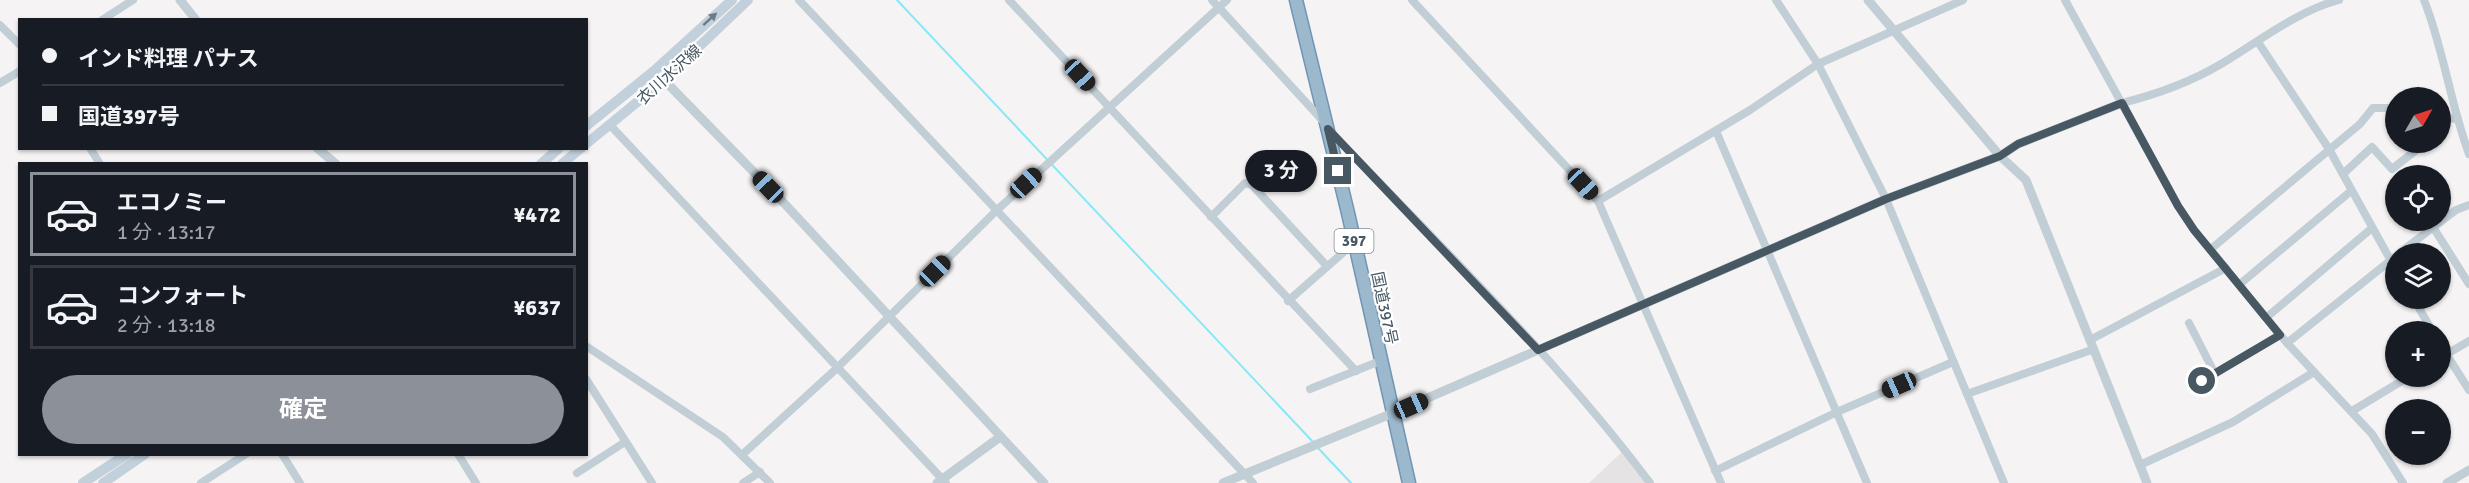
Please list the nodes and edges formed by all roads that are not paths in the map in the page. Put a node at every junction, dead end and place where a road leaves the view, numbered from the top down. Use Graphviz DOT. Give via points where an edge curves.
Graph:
graph roads {
  1 [pos="133,0"];
  2 [pos="732,0"];
  3 [pos="748,0"];
  4 [pos="799,0"];
  5 [pos="1009,0"];
  6 [pos="1212,0"];
  7 [pos="1227,0"];
  8 [pos="1296,0"];
  9 [pos="1412,0"];
  10 [pos="1776,0"];
  11 [pos="1868,0"];
  12 [pos="1963,0"];
  13 [pos="2065,0"];
  14 [pos="2339,0"];
  15 [pos="2424,0"];
  16 [pos="184,1"];
  17 [pos="1219,8"];
  18 [pos="105,18"];
  19 [pos="195,18"];
  20 [pos="0,25"];
  21 [pos="1896,29"];
  22 [pos="2258,42"];
  23 [pos="18,43"];
  24 [pos="1818,64"];
  25 [pos="18,72"];
  26 [pos="664,80"];
  27 [pos="0,83"];
  28 [pos="2122,103"];
  29 [pos="1109,106"];
  30 [pos="2385,108"];
  31 [pos="2451,118"];
  32 [pos="2456,119"];
  33 [pos="588,124"];
  34 [pos="610,125"];
  35 [pos="1327,127"];
  36 [pos="1716,131"];
  37 [pos="588,142"];
  38 [pos="2329,149"];
  39 [pos="319,150"];
  40 [pos="557,150"];
  41 [pos="579,150"];
  42 [pos="2412,153"];
  43 [pos="2469,153"];
  44 [pos="2000,156"];
  45 [pos="334,162"];
  46 [pos="543,162"];
  47 [pos="564,162"];
  48 [pos="2343,174"];
  49 [pos="2351,191"];
  50 [pos="1886,199"];
  51 [pos="1598,201"];
  52 [pos="2469,205"];
  53 [pos="996,211"];
  54 [pos="2451,216"];
  55 [pos="1211,217"];
  56 [pos="2372,228"];
  57 [pos="2428,231"];
  58 [pos="2436,231"];
  59 [pos="1354,243"];
  60 [pos="2411,243"];
  61 [pos="2385,245"];
  62 [pos="2211,249"];
  63 [pos="1768,252"];
  64 [pos="2385,263"];
  65 [pos="1327,267"];
  66 [pos="2226,268"];
  67 [pos="2240,284"];
  68 [pos="2469,284"];
  69 [pos="1288,301"];
  70 [pos="1644,305"];
  71 [pos="889,317"];
  72 [pos="2267,317"];
  73 [pos="2189,324"];
  74 [pos="2280,335"];
  75 [pos="2469,341"];
  76 [pos="2287,343"];
  77 [pos="2092,344"];
  78 [pos="588,347"];
  79 [pos="1538,350"];
  80 [pos="2451,352"];
  81 [pos="1380,361"];
  82 [pos="1953,362"];
  83 [pos="2451,366"];
  84 [pos="836,369"];
  85 [pos="1356,371"];
  86 [pos="2314,372"];
  87 [pos="2215,374"];
  88 [pos="2202,381"];
  89 [pos="588,382"];
  90 [pos="2392,387"];
  91 [pos="1310,389"];
  92 [pos="2469,390"];
  93 [pos="1967,394"];
  94 [pos="2352,411"];
  95 [pos="1837,412"];
  96 [pos="1393,413"];
  97 [pos="1000,437"];
  98 [pos="625,442"];
  99 [pos="743,454"];
  100 [pos="124,456"];
  101 [pos="142,456"];
  102 [pos="243,456"];
  103 [pos="283,456"];
  104 [pos="459,456"];
  105 [pos="2140,465"];
  106 [pos="2469,470"];
  107 [pos="1715,471"];
  108 [pos="760,472"];
  109 [pos="577,473"];
  110 [pos="1244,474"];
  111 [pos="942,482"];
  112 [pos="83,483"];
  113 [pos="103,483"];
  114 [pos="201,483"];
  115 [pos="300,483"];
  116 [pos="476,483"];
  117 [pos="652,483"];
  118 [pos="743,483"];
  119 [pos="770,483"];
  120 [pos="1044,483"];
  121 [pos="1223,483"];
  122 [pos="1253,483"];
  123 [pos="1409,483"];
  124 [pos="1650,483"];
  125 [pos="1721,483"];
  126 [pos="1867,483"];
  127 [pos="2004,483"];
  128 [pos="2147,483"];
  129 [pos="2403,483"];
  130 [pos="2447,483"];
  1 -- 18 [label="street"];
  33 -- 2 [label="main road, 衣川水沢線, one-way"];
  3 -- 26 [label="main road, 衣川水沢線"];
  4 -- 53 [label="street"];
  5 -- 29 [label="street"];
  6 -- 17 [label="street"];
  7 -- 17 [label="street"];
  8 -- 35 [label="highway, 国道397号 / 397"];
  9 -- 51 [label="street"];
  10 -- 24 [label="street"];
  11 -- 21 [label="street"];
  12 -- 21 [label="street"];
  13 -- 28 [label="street"];
  14 -- 22 [label="street" via="2313,10"];
  15 -- 32 [label="street" via="2436,31"];
  16 -- 19 [label="street"];
  17 -- 29 [label="street"];
  17 -- 35 [label="street"];
  20 -- 23 [label="street"];
  21 -- 24 [label="street"];
  21 -- 44 [label="street"];
  22 -- 28 [label="street" via="2163,93"];
  22 -- 38 [label="street"];
  24 -- 36 [label="street"];
  24 -- 50 [label="street"];
  25 -- 27 [label="street"];
  26 -- 34 [label="main road, 衣川水沢線"];
  26 -- 71 [label="street"];
  28 -- 44 [label="street" via="2018,144"];
  28 -- 62 [label="street" via="2178,206"];
  29 -- 53 [label="street"];
  29 -- 55 [label="street"];
  30 -- 38 [label="street" via="2373,108"];
  31 -- 32 [label="street"];
  32 -- 43 [label="street"];
  34 -- 37 [label="main road, 衣川水沢線"];
  34 -- 84 [label="street"];
  35 -- 59 [label="highway, 国道397号 / 397"];
  35 -- 79 [label="street"];
  36 -- 51 [label="street"];
  36 -- 63 [label="street"];
  38 -- 48 [label="street"];
  38 -- 62 [label="street"];
  39 -- 45 [label="street"];
  40 -- 46 [label="main road"];
  41 -- 47 [label="main road"];
  42 -- 48 [label="street" via="2392,169 2372,147"];
  44 -- 50 [label="street"];
  44 -- 77 [label="street" via="2026,180"];
  48 -- 49 [label="street"];
  49 -- 56 [label="street"];
  49 -- 67 [label="street"];
  50 -- 63 [label="street"];
  50 -- 82 [label="street"];
  51 -- 70 [label="street"];
  52 -- 54 [label="street"];
  53 -- 71 [label="street"];
  53 -- 110 [label="street"];
  55 -- 65 [label="street" via="1245,183 1252,185"];
  55 -- 69 [label="street"];
  56 -- 61 [label="street"];
  56 -- 72 [label="street"];
  57 -- 60 [label="street"];
  58 -- 68 [label="street"];
  59 -- 65 [label="street"];
  59 -- 81 [label="highway, 国道397号 / 397"];
  62 -- 66 [label="street"];
  63 -- 70 [label="street"];
  63 -- 95 [label="street"];
  64 -- 76 [label="street"];
  65 -- 69 [label="street"];
  66 -- 67 [label="street"];
  66 -- 77 [label="street"];
  67 -- 72 [label="street"];
  69 -- 85 [label="street"];
  70 -- 79 [label="street"];
  70 -- 107 [label="street"];
  71 -- 84 [label="street"];
  71 -- 97 [label="street"];
  72 -- 74 [label="street"];
  73 -- 87 [label="street"];
  74 -- 76 [label="street"];
  74 -- 87 [label="street"];
  75 -- 80 [label="street"];
  76 -- 86 [label="street"];
  77 -- 93 [label="street"];
  77 -- 105 [label="street"];
  78 -- 99 [label="street"];
  79 -- 96 [label="street"];
  79 -- 124 [label="street"];
  81 -- 85 [label="street"];
  81 -- 96 [label="highway, 国道397号 / 397"];
  82 -- 93 [label="street"];
  82 -- 95 [label="street"];
  83 -- 92 [label="street"];
  84 -- 99 [label="street"];
  84 -- 111 [label="street"];
  85 -- 91 [label="street"];
  86 -- 94 [label="street"];
  86 -- 105 [label="street" via="2233,422"];
  87 -- 88 [label="street"];
  89 -- 98 [label="street"];
  90 -- 94 [label="street"];
  93 -- 127 [label="street"];
  94 -- 129 [label="street"];
  95 -- 107 [label="street"];
  95 -- 126 [label="street"];
  96 -- 110 [label="street"];
  96 -- 123 [label="highway, 国道397号 / 397"];
  97 -- 111 [label="street"];
  97 -- 120 [label="street"];
  98 -- 109 [label="street"];
  98 -- 117 [label="street"];
  99 -- 108 [label="street"];
  100 -- 112 [label="main road"];
  101 -- 113 [label="main road"];
  102 -- 114 [label="street"];
  103 -- 115 [label="street"];
  104 -- 116 [label="street"];
  105 -- 128 [label="street"];
  106 -- 130 [label="street"];
  107 -- 125 [label="street"];
  108 -- 118 [label="street"];
  108 -- 119 [label="street"];
  110 -- 121 [label="street"];
  110 -- 122 [label="street"];
}
